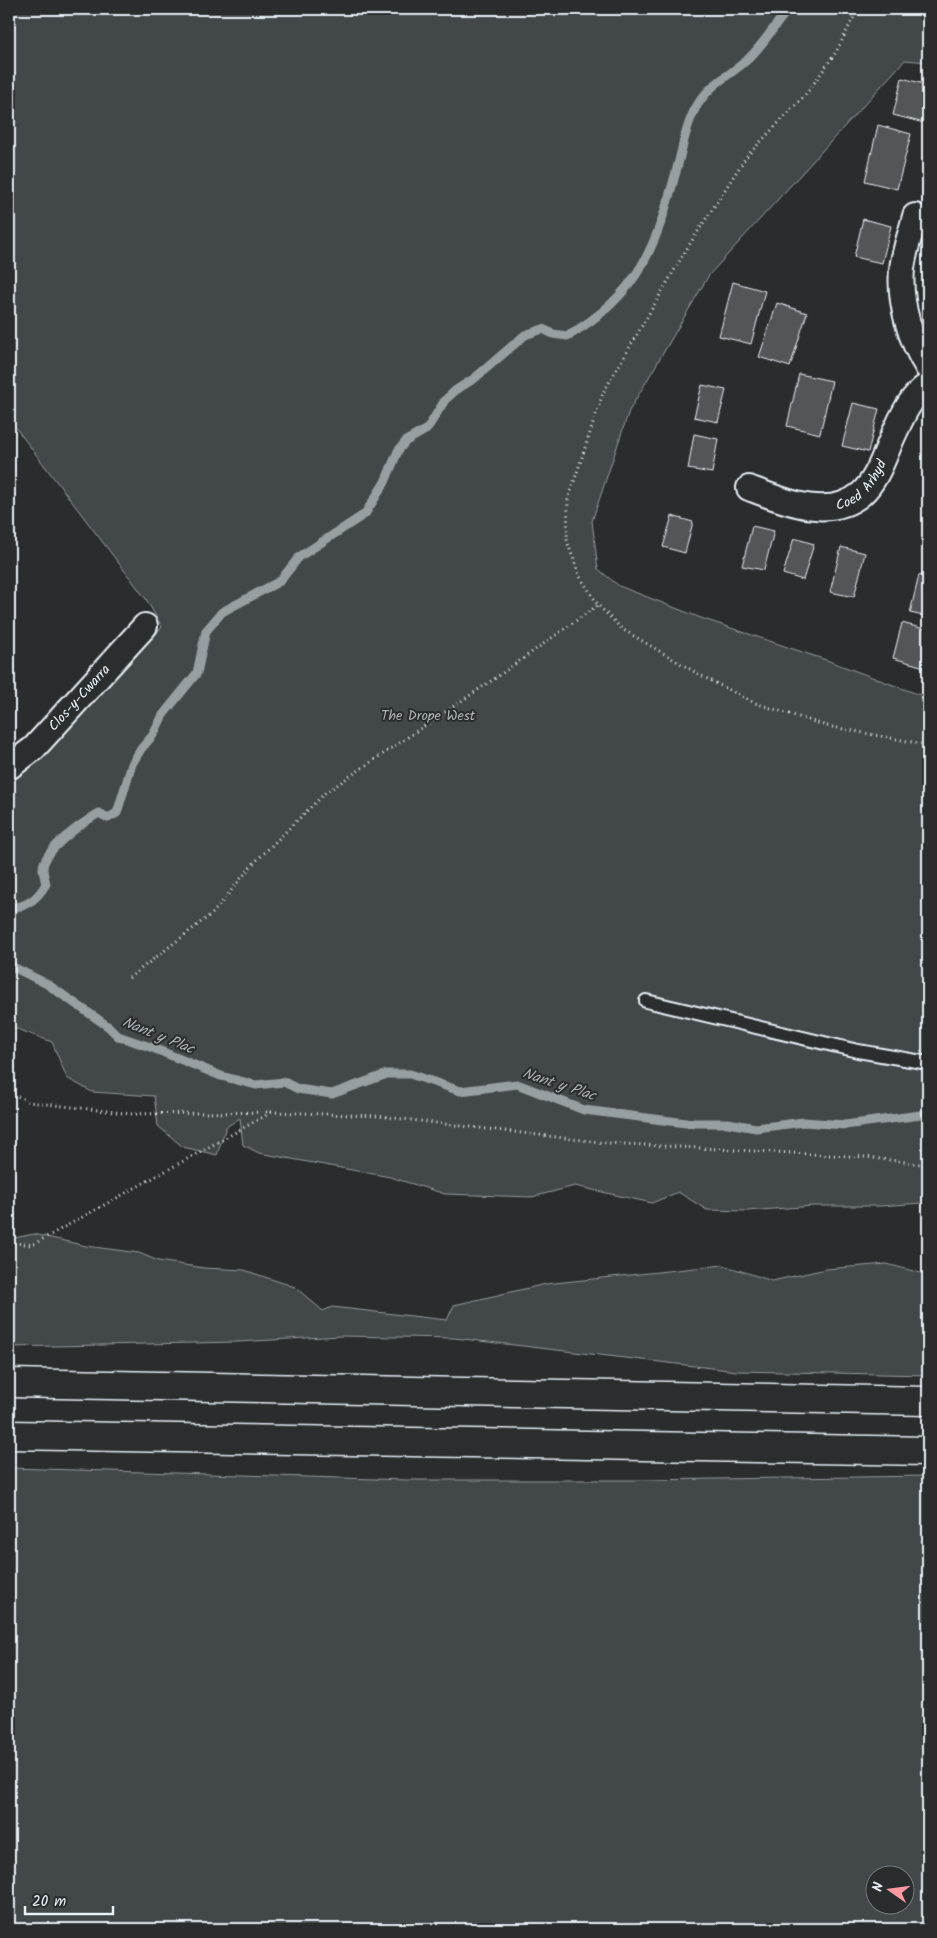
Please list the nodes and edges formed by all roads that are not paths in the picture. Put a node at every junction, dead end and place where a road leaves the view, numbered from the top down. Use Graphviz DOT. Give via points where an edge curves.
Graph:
graph roads {
  1 [pos="915,216"];
  2 [pos="928,368"];
  3 [pos="928,385"];
  4 [pos="749,488"];
  5 [pos="145,626"];
  6 [pos="9,767"];
  7 [pos="646,1001"];
  8 [pos="928,1063"];
  9 [pos="9,1383"];
  10 [pos="928,1400"];
  11 [pos="9,1435"];
  12 [pos="928,1452"];
  1 -- 2 [label="street" via="902,269 904,303 918,352"];
  3 -- 4 [label="street, Coed Arhyd" via="906,407 876,473 861,494 826,508 800,505"];
  5 -- 6 [label="street, Clos-y-Cwarra" via="34,748"];
  7 -- 8 [label="lane" via="858,1051"];
  9 -- 10 [label="highway"];
  11 -- 12 [label="highway"];
}
